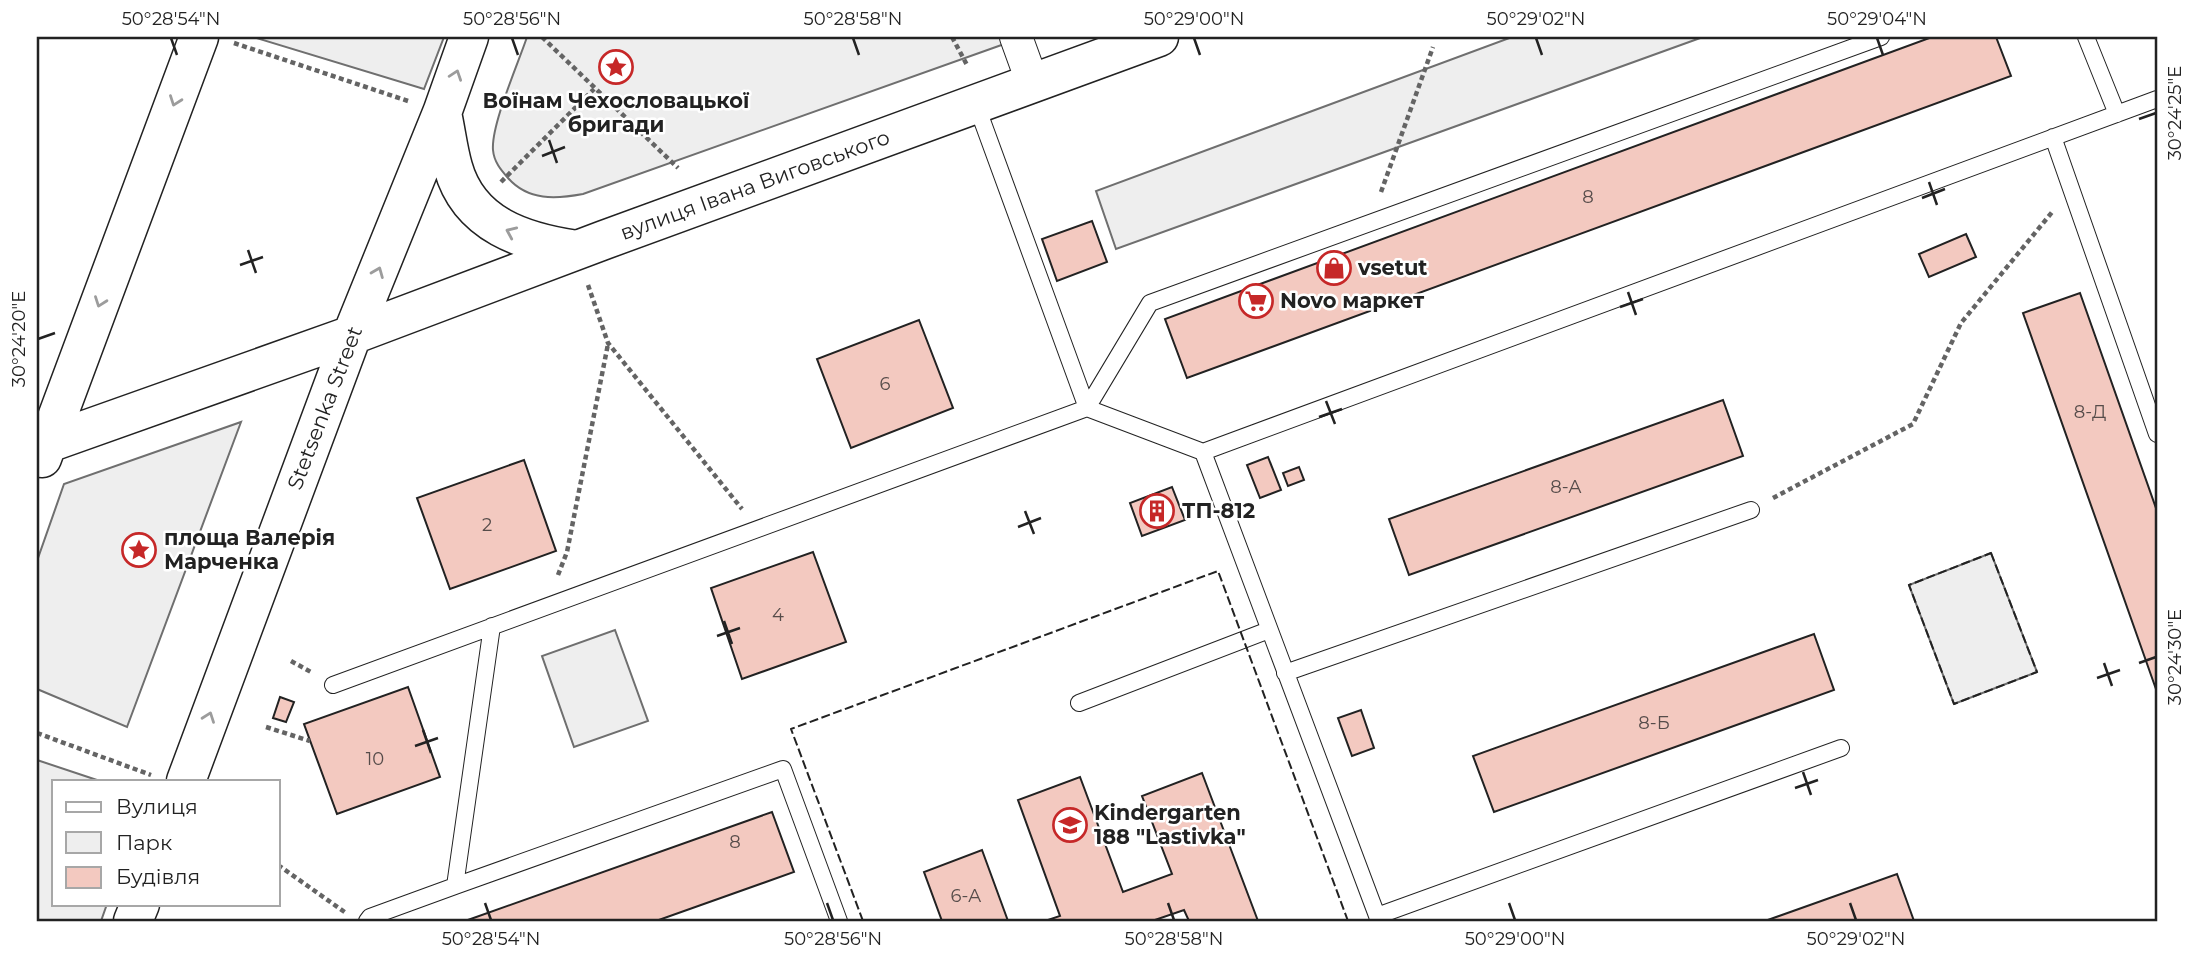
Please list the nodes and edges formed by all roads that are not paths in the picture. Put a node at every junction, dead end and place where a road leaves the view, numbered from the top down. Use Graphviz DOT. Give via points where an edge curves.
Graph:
graph roads {
  1 [pos="469,37"];
  2 [pos="1016,37"];
  3 [pos="1159,37"];
  4 [pos="1881,37"];
  5 [pos="2086,37"];
  6 [pos="211,38"];
  7 [pos="1032,84"];
  8 [pos="2157,99"];
  9 [pos="975,104"];
  10 [pos="431,109"];
  11 [pos="2117,114"];
  12 [pos="2053,137"];
  13 [pos="581,265"];
  14 [pos="352,335"];
  15 [pos="1087,408"];
  16 [pos="2157,434"];
  17 [pos="1203,452"];
  18 [pos="40,454"];
  19 [pos="1751,510"];
  20 [pos="492,626"];
  21 [pos="1269,630"];
  22 [pos="1285,673"];
  23 [pos="333,685"];
  24 [pos="1079,704"];
  25 [pos="1841,748"];
  26 [pos="168,778"];
  27 [pos="455,886"];
  28 [pos="1378,919"];
  29 [pos="367,921"];
  30 [pos="839,921"];
  10 -- 1 [label="main road, Stetsenka Street, one-way"];
  2 -- 7 [label="street"];
  3 -- 7 [label="main road, вулиця Івана Виговського"];
  4 -- 15 [label="lane" via="1150,303"];
  5 -- 11 [label="lane"];
  6 -- 18 [label="main road, one-way"];
  7 -- 9 [label="main road, вулиця Івана Виговського"];
  8 -- 11 [label="lane"];
  9 -- 13 [label="main road, вулиця Івана Виговського"];
  9 -- 15 [label="lane"];
  13 -- 10 [label="main road, one-way" via="504,230 473,208"];
  14 -- 10 [label="main road, Stetsenka Street, one-way"];
  11 -- 12 [label="lane"];
  12 -- 16 [label="lane"];
  12 -- 17 [label="lane"];
  13 -- 14 [label="main road, вулиця Івана Виговського"];
  14 -- 18 [label="main road"];
  26 -- 14 [label="main road, Stetsenka Street, one-way"];
  15 -- 17 [label="lane"];
  15 -- 20 [label="lane"];
  17 -- 21 [label="lane"];
  19 -- 22 [label="lane"];
  20 -- 23 [label="lane"];
  20 -- 27 [label="lane"];
  21 -- 22 [label="lane"];
  21 -- 24 [label="lane"];
  22 -- 28 [label="lane"];
  25 -- 28 [label="lane"];
  27 -- 29 [label="lane"];
  27 -- 30 [label="lane" via="783,769"];
}
